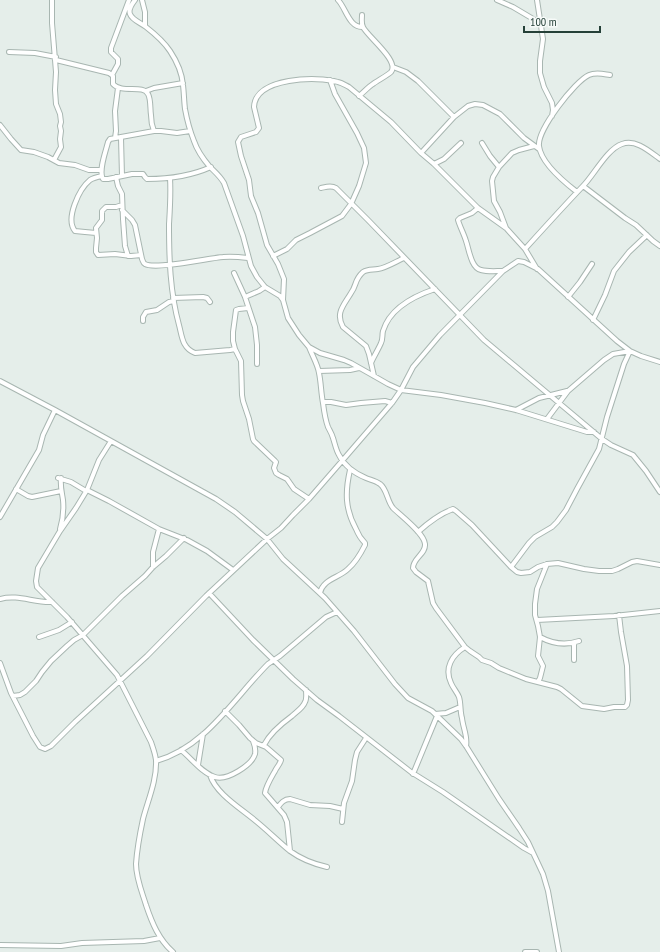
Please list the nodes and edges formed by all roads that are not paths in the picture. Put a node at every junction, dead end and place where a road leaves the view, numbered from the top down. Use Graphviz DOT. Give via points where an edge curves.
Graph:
graph roads {
  1 [pos="52,0"];
  2 [pos="129,0"];
  3 [pos="135,0"];
  4 [pos="142,0"];
  5 [pos="338,0"];
  6 [pos="497,0"];
  7 [pos="537,0"];
  8 [pos="132,5"];
  9 [pos="362,15"];
  10 [pos="540,23"];
  11 [pos="145,26"];
  12 [pos="363,27"];
  13 [pos="9,52"];
  14 [pos="56,59"];
  15 [pos="393,68"];
  16 [pos="112,75"];
  17 [pos="610,75"];
  18 [pos="330,80"];
  19 [pos="183,82"];
  20 [pos="118,88"];
  21 [pos="146,91"];
  22 [pos="359,96"];
  23 [pos="552,116"];
  24 [pos="454,117"];
  25 [pos="0,125"];
  26 [pos="190,130"];
  27 [pos="154,131"];
  28 [pos="115,138"];
  29 [pos="121,138"];
  30 [pos="461,143"];
  31 [pos="482,143"];
  32 [pos="534,146"];
  33 [pos="539,149"];
  34 [pos="422,153"];
  35 [pos="660,159"];
  36 [pos="54,160"];
  37 [pos="434,164"];
  38 [pos="211,167"];
  39 [pos="499,167"];
  40 [pos="101,170"];
  41 [pos="102,176"];
  42 [pos="122,176"];
  43 [pos="116,177"];
  44 [pos="170,178"];
  45 [pos="583,186"];
  46 [pos="321,188"];
  47 [pos="577,192"];
  48 [pos="351,204"];
  49 [pos="122,205"];
  50 [pos="478,208"];
  51 [pos="122,210"];
  52 [pos="506,228"];
  53 [pos="96,233"];
  54 [pos="647,235"];
  55 [pos="660,246"];
  56 [pos="525,249"];
  57 [pos="141,255"];
  58 [pos="128,256"];
  59 [pos="273,256"];
  60 [pos="248,258"];
  61 [pos="404,258"];
  62 [pos="170,264"];
  63 [pos="592,264"];
  64 [pos="538,269"];
  65 [pos="503,271"];
  66 [pos="234,273"];
  67 [pos="266,287"];
  68 [pos="434,289"];
  69 [pos="568,296"];
  70 [pos="245,297"];
  71 [pos="174,299"];
  72 [pos="283,300"];
  73 [pos="210,302"];
  74 [pos="248,308"];
  75 [pos="460,314"];
  76 [pos="593,320"];
  77 [pos="143,321"];
  78 [pos="309,347"];
  79 [pos="235,349"];
  80 [pos="630,351"];
  81 [pos="660,362"];
  82 [pos="371,363"];
  83 [pos="257,364"];
  84 [pos="359,368"];
  85 [pos="319,371"];
  86 [pos="374,376"];
  87 [pos="0,381"];
  88 [pos="401,390"];
  89 [pos="568,391"];
  90 [pos="549,395"];
  91 [pos="323,402"];
  92 [pos="392,403"];
  93 [pos="559,403"];
  94 [pos="55,410"];
  95 [pos="516,410"];
  96 [pos="547,419"];
  97 [pos="594,432"];
  98 [pos="602,439"];
  99 [pos="111,441"];
  100 [pos="342,461"];
  101 [pos="350,470"];
  102 [pos="16,489"];
  103 [pos="61,490"];
  104 [pos="87,490"];
  105 [pos="660,492"];
  106 [pos="309,499"];
  107 [pos="0,517"];
  108 [pos="159,529"];
  109 [pos="60,531"];
  110 [pos="418,532"];
  111 [pos="184,538"];
  112 [pos="267,539"];
  113 [pos="547,564"];
  114 [pos="660,565"];
  115 [pos="153,567"];
  116 [pos="511,567"];
  117 [pos="233,570"];
  118 [pos="209,593"];
  119 [pos="320,594"];
  120 [pos="0,598"];
  121 [pos="52,602"];
  122 [pos="660,611"];
  123 [pos="337,612"];
  124 [pos="619,615"];
  125 [pos="537,620"];
  126 [pos="72,622"];
  127 [pos="83,635"];
  128 [pos="540,636"];
  129 [pos="39,637"];
  130 [pos="579,641"];
  131 [pos="574,643"];
  132 [pos="465,647"];
  133 [pos="274,660"];
  134 [pos="574,660"];
  135 [pos="0,663"];
  136 [pos="120,681"];
  137 [pos="538,682"];
  138 [pos="306,690"];
  139 [pos="13,696"];
  140 [pos="460,707"];
  141 [pos="226,711"];
  142 [pos="436,715"];
  143 [pos="204,734"];
  144 [pos="366,738"];
  145 [pos="253,741"];
  146 [pos="264,746"];
  147 [pos="466,746"];
  148 [pos="181,750"];
  149 [pos="156,761"];
  150 [pos="198,766"];
  151 [pos="413,774"];
  152 [pos="210,775"];
  153 [pos="278,808"];
  154 [pos="343,809"];
  155 [pos="342,822"];
  156 [pos="290,851"];
  157 [pos="533,853"];
  158 [pos="327,867"];
  159 [pos="160,938"];
  160 [pos="0,946"];
  161 [pos="173,952"];
  162 [pos="525,952"];
  163 [pos="537,952"];
  164 [pos="559,952"];
  1 -- 14 [label="street"];
  2 -- 8 [label="street"];
  2 -- 16 [label="street" via="111,48 111,52 118,60"];
  3 -- 8 [label="street"];
  4 -- 11 [label="street"];
  5 -- 12 [label="street" via="353,23"];
  6 -- 10 [label="street"];
  7 -- 10 [label="street"];
  8 -- 11 [label="street" via="132,16"];
  9 -- 12 [label="street"];
  10 -- 23 [label="street" via="543,39 540,73 552,104"];
  11 -- 19 [label="street" via="170,50"];
  12 -- 15 [label="street" via="384,51"];
  13 -- 14 [label="street"];
  14 -- 16 [label="street"];
  14 -- 36 [label="street" via="56,104 61,121 61,145"];
  15 -- 22 [label="street"];
  15 -- 24 [label="street" via="406,72 418,81"];
  16 -- 20 [label="street"];
  17 -- 23 [label="street" via="593,73 585,77 569,92"];
  18 -- 22 [label="street" via="344,84"];
  18 -- 48 [label="street" via="360,138 365,155 366,163"];
  18 -- 59 [label="street" via="298,80 266,88 254,103 259,128 256,132 244,135 238,142 251,196"];
  19 -- 21 [label="street"];
  19 -- 26 [label="street"];
  20 -- 21 [label="street"];
  20 -- 28 [label="street"];
  21 -- 27 [label="street" via="149,95"];
  22 -- 34 [label="street" via="379,111"];
  23 -- 33 [label="street" via="540,135"];
  24 -- 32 [label="street" via="471,104 483,105 505,118"];
  24 -- 34 [label="street"];
  25 -- 36 [label="street" via="21,150"];
  26 -- 27 [label="street" via="177,133"];
  26 -- 38 [label="street" via="198,150"];
  27 -- 29 [label="street"];
  28 -- 29 [label="street"];
  28 -- 40 [label="street" via="109,141"];
  29 -- 42 [label="street"];
  30 -- 37 [label="street" via="444,159"];
  31 -- 39 [label="street"];
  32 -- 33 [label="street"];
  32 -- 39 [label="street" via="512,153"];
  33 -- 47 [label="street" via="547,163"];
  34 -- 37 [label="street"];
  35 -- 45 [label="street" via="639,145 621,144 608,155"];
  36 -- 40 [label="street" via="89,170"];
  37 -- 50 [label="street"];
  38 -- 44 [label="street" via="191,175"];
  38 -- 60 [label="street" via="224,183"];
  39 -- 52 [label="street" via="492,181 493,198"];
  40 -- 41 [label="street"];
  41 -- 43 [label="street" via="103,179"];
  41 -- 53 [label="street" via="92,179 82,189 71,220 75,231"];
  42 -- 43 [label="street"];
  42 -- 44 [label="street" via="137,173 143,174 147,179"];
  43 -- 49 [label="street" via="122,193"];
  44 -- 62 [label="street"];
  45 -- 47 [label="street"];
  45 -- 54 [label="street"];
  46 -- 48 [label="street" via="336,188"];
  47 -- 56 [label="street"];
  48 -- 59 [label="street" via="342,216 296,240"];
  48 -- 61 [label="street"];
  49 -- 51 [label="street"];
  49 -- 53 [label="street" via="103,209 102,220 96,228"];
  50 -- 52 [label="street"];
  50 -- 65 [label="street" via="458,220 470,255 479,270"];
  51 -- 57 [label="street" via="135,225"];
  51 -- 58 [label="street"];
  52 -- 56 [label="street"];
  53 -- 58 [label="street" via="98,255"];
  54 -- 55 [label="street"];
  54 -- 76 [label="street" via="614,271"];
  56 -- 64 [label="street"];
  57 -- 58 [label="street"];
  57 -- 62 [label="street" via="147,265"];
  59 -- 72 [label="street" via="284,279"];
  60 -- 62 [label="street" via="222,257"];
  60 -- 67 [label="street" via="257,277"];
  61 -- 68 [label="street"];
  61 -- 82 [label="street" via="381,269 364,272 356,279 352,292 341,309 340,321 366,346"];
  62 -- 71 [label="street"];
  63 -- 69 [label="street"];
  64 -- 65 [label="street" via="518,261"];
  64 -- 69 [label="street"];
  65 -- 75 [label="street"];
  66 -- 70 [label="street"];
  67 -- 70 [label="street"];
  67 -- 72 [label="street"];
  68 -- 75 [label="street"];
  68 -- 82 [label="street" via="413,298 394,312 387,322"];
  69 -- 76 [label="street"];
  70 -- 74 [label="street"];
  71 -- 73 [label="street" via="203,297"];
  71 -- 77 [label="street" via="156,310 146,312"];
  71 -- 79 [label="street" via="182,338 190,351 194,353"];
  72 -- 78 [label="street" via="288,318"];
  74 -- 79 [label="street" via="236,310 233,332"];
  74 -- 83 [label="street" via="258,345"];
  75 -- 88 [label="street" via="413,367"];
  75 -- 90 [label="street" via="484,340"];
  76 -- 80 [label="street"];
  78 -- 84 [label="street" via="320,354 344,360"];
  78 -- 85 [label="street"];
  79 -- 106 [label="street" via="241,361 242,395 252,439 275,461 276,473 287,479 294,489"];
  80 -- 81 [label="street"];
  80 -- 89 [label="street" via="610,355"];
  80 -- 98 [label="street"];
  82 -- 86 [label="street"];
  84 -- 85 [label="street"];
  84 -- 86 [label="street"];
  85 -- 91 [label="street"];
  86 -- 88 [label="street"];
  87 -- 94 [label="street"];
  88 -- 92 [label="street"];
  88 -- 95 [label="street" via="468,399"];
  89 -- 90 [label="street"];
  89 -- 93 [label="street"];
  90 -- 93 [label="street"];
  90 -- 95 [label="street"];
  91 -- 92 [label="street" via="346,405 385,400"];
  91 -- 100 [label="street" via="328,426"];
  92 -- 100 [label="street"];
  93 -- 96 [label="street"];
  93 -- 97 [label="street"];
  94 -- 99 [label="street"];
  94 -- 102 [label="street" via="39,450"];
  95 -- 96 [label="street"];
  96 -- 97 [label="street"];
  97 -- 98 [label="street"];
  98 -- 105 [label="street" via="633,455"];
  98 -- 116 [label="street" via="600,449 566,510 557,522 529,543"];
  99 -- 104 [label="street" via="95,468"];
  99 -- 112 [label="street" via="216,499"];
  100 -- 101 [label="street"];
  100 -- 106 [label="street"];
  101 -- 110 [label="street" via="381,484 393,507"];
  101 -- 119 [label="street" via="346,502 351,520 365,543 350,568 329,580 322,587"];
  102 -- 103 [label="street" via="32,497"];
  102 -- 107 [label="street"];
  103 -- 104 [label="street" via="59,478"];
  103 -- 109 [label="street" via="63,511"];
  104 -- 108 [label="street"];
  104 -- 109 [label="street"];
  106 -- 112 [label="street"];
  108 -- 111 [label="street"];
  108 -- 115 [label="street" via="152,552"];
  109 -- 121 [label="street" via="38,568 36,577 37,587"];
  110 -- 116 [label="street" via="444,512 456,510"];
  110 -- 132 [label="street" via="425,542 425,548 414,562 413,568 428,581 433,603"];
  111 -- 115 [label="street"];
  111 -- 117 [label="street" via="208,551"];
  112 -- 117 [label="street"];
  112 -- 119 [label="street" via="283,559"];
  113 -- 114 [label="street" via="558,563 599,571 618,570 637,561"];
  113 -- 116 [label="street" via="525,573 517,572"];
  113 -- 125 [label="street" via="536,596"];
  115 -- 127 [label="street"];
  117 -- 118 [label="street"];
  118 -- 133 [label="street"];
  118 -- 136 [label="street"];
  119 -- 123 [label="street"];
  120 -- 121 [label="street" via="15,597"];
  121 -- 126 [label="street"];
  122 -- 124 [label="street"];
  123 -- 133 [label="street" via="326,617"];
  123 -- 142 [label="street" via="408,698"];
  124 -- 125 [label="street"];
  124 -- 137 [label="street" via="627,666 625,707 604,709 582,706 561,689"];
  125 -- 128 [label="street"];
  126 -- 127 [label="street"];
  126 -- 129 [label="street"];
  127 -- 136 [label="street"];
  127 -- 139 [label="street" via="51,661 25,692"];
  128 -- 131 [label="street" via="559,644"];
  128 -- 137 [label="street" via="538,656 543,666"];
  130 -- 131 [label="street"];
  131 -- 134 [label="street"];
  132 -- 137 [label="street" via="482,660"];
  132 -- 140 [label="street" via="454,656 448,670 448,676 459,696"];
  133 -- 138 [label="street"];
  133 -- 141 [label="street" via="256,676"];
  135 -- 139 [label="street"];
  136 -- 139 [label="street" via="45,749 40,747 32,736"];
  136 -- 149 [label="street" via="151,742"];
  138 -- 144 [label="street"];
  138 -- 146 [label="street" via="305,703 276,729"];
  140 -- 142 [label="street"];
  140 -- 147 [label="street" via="467,739"];
  141 -- 143 [label="street"];
  141 -- 145 [label="street"];
  142 -- 147 [label="street"];
  142 -- 151 [label="street"];
  143 -- 148 [label="street"];
  143 -- 150 [label="street"];
  144 -- 151 [label="street"];
  144 -- 154 [label="street" via="357,752"];
  145 -- 146 [label="street"];
  145 -- 152 [label="street" via="255,755 250,762 225,778"];
  146 -- 153 [label="street" via="281,760 265,793"];
  147 -- 157 [label="street"];
  148 -- 149 [label="street"];
  148 -- 150 [label="street"];
  149 -- 159 [label="street" via="136,865 144,901"];
  150 -- 152 [label="street"];
  151 -- 157 [label="street"];
  152 -- 156 [label="street" via="217,788"];
  153 -- 154 [label="street" via="286,799 290,799 310,805"];
  153 -- 156 [label="street" via="287,822"];
  154 -- 155 [label="street"];
  156 -- 158 [label="street" via="317,865"];
  157 -- 164 [label="street" via="546,882"];
  159 -- 160 [label="street" via="61,946"];
  159 -- 161 [label="street"];
  162 -- 163 [label="street"];
}
